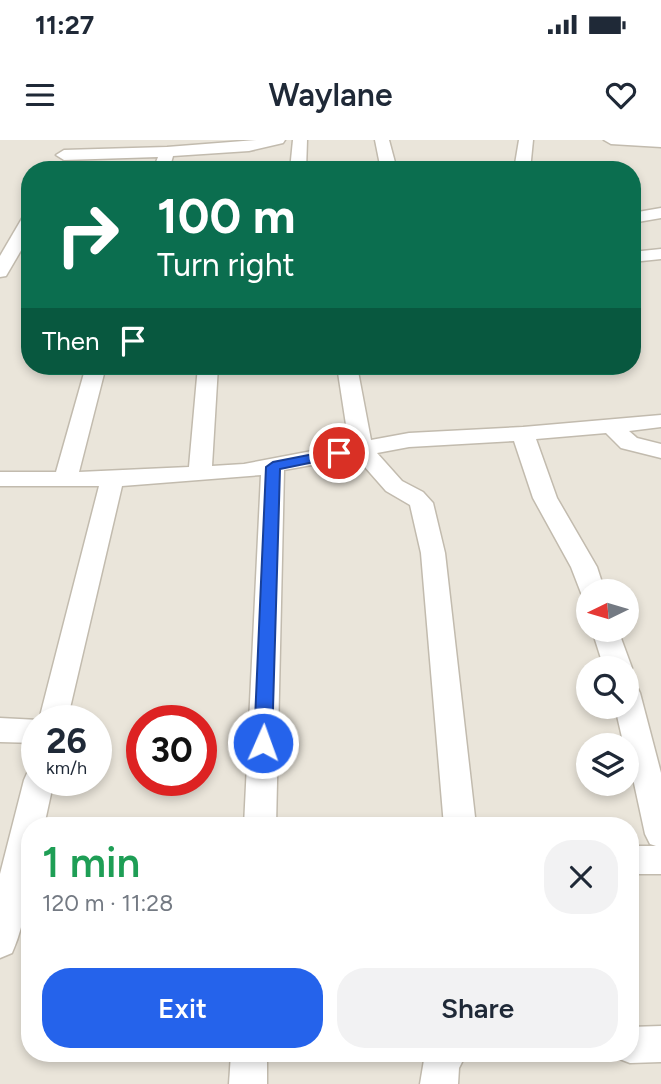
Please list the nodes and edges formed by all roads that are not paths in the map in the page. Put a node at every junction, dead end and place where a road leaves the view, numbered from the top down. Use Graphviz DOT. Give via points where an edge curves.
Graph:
graph roads {
  1 [pos="72,140"];
  2 [pos="278,140"];
  3 [pos="300,140"];
  4 [pos="382,140"];
  5 [pos="526,140"];
  6 [pos="611,140"];
  7 [pos="661,143"];
  8 [pos="167,152"];
  9 [pos="64,155"];
  10 [pos="61,161"];
  11 [pos="164,161"];
  12 [pos="299,161"];
  13 [pos="387,161"];
  14 [pos="523,161"];
  15 [pos="661,213"];
  16 [pos="641,216"];
  17 [pos="21,235"];
  18 [pos="661,254"];
  19 [pos="641,256"];
  20 [pos="0,272"];
  21 [pos="94,375"];
  22 [pos="207,375"];
  23 [pos="348,375"];
  24 [pos="661,421"];
  25 [pos="609,424"];
  26 [pos="523,434"];
  27 [pos="360,449"];
  28 [pos="661,451"];
  29 [pos="273,467"];
  30 [pos="200,473"];
  31 [pos="66,477"];
  32 [pos="0,479"];
  33 [pos="112,479"];
  34 [pos="588,579"];
  35 [pos="57,705"];
  36 [pos="632,719"];
  37 [pos="0,730"];
  38 [pos="21,731"];
  39 [pos="35,796"];
  40 [pos="30,817"];
  41 [pos="260,817"];
  42 [pos="459,817"];
  43 [pos="661,834"];
  44 [pos="21,855"];
  45 [pos="639,860"];
  46 [pos="661,860"];
  47 [pos="0,942"];
  48 [pos="661,1044"];
  49 [pos="639,1045"];
  50 [pos="249,1062"];
  51 [pos="440,1062"];
  52 [pos="248,1084"];
  53 [pos="439,1084"];
  1 -- 9 [label="street"];
  2 -- 8 [label="street"];
  3 -- 12 [label="street"];
  4 -- 13 [label="street"];
  5 -- 14 [label="street"];
  6 -- 7 [label="street"];
  8 -- 9 [label="street"];
  8 -- 11 [label="street"];
  9 -- 10 [label="street"];
  15 -- 16 [label="street"];
  17 -- 20 [label="street"];
  18 -- 19 [label="street"];
  21 -- 31 [label="street"];
  22 -- 30 [label="street"];
  23 -- 27 [label="street"];
  24 -- 25 [label="street"];
  25 -- 26 [label="street"];
  25 -- 28 [label="street" via="629,443"];
  26 -- 27 [label="street" via="409,440"];
  26 -- 34 [label="street" via="545,498"];
  27 -- 29 [label="street"];
  27 -- 42 [label="street" via="394,486 421,503 433,553"];
  29 -- 30 [label="street"];
  29 -- 41 [label="street"];
  30 -- 33 [label="street"];
  31 -- 32 [label="street"];
  31 -- 33 [label="street"];
  33 -- 35 [label="street"];
  36 -- 43 [label="street"];
  37 -- 38 [label="street"];
  39 -- 40 [label="street"];
  44 -- 47 [label="street"];
  45 -- 46 [label="street"];
  48 -- 49 [label="street"];
  50 -- 52 [label="street"];
  51 -- 53 [label="street"];
}
